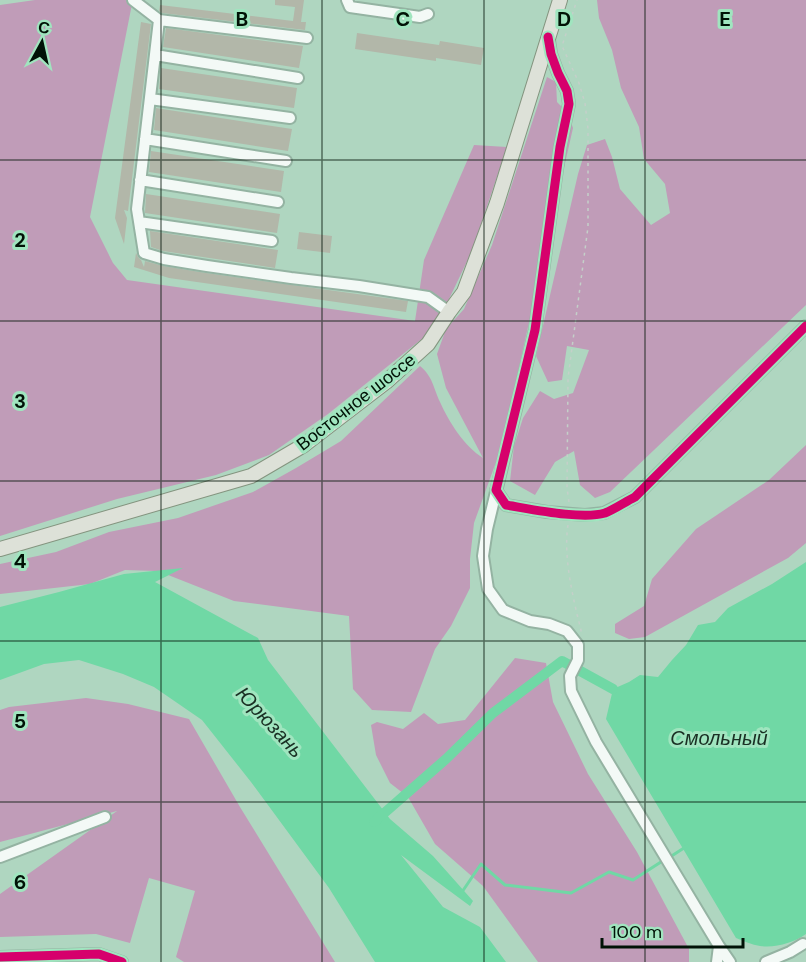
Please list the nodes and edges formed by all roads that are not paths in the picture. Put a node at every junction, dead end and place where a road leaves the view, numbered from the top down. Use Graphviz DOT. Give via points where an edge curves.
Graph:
graph roads {
  1 [pos="133,0"];
  2 [pos="347,0"];
  3 [pos="560,0"];
  4 [pos="428,14"];
  5 [pos="159,21"];
  6 [pos="548,37"];
  7 [pos="307,38"];
  8 [pos="155,55"];
  9 [pos="298,78"];
  10 [pos="150,99"];
  11 [pos="290,118"];
  12 [pos="145,139"];
  13 [pos="286,161"];
  14 [pos="140,180"];
  15 [pos="278,202"];
  16 [pos="139,222"];
  17 [pos="272,241"];
  18 [pos="448,312"];
  19 [pos="806,326"];
  20 [pos="496,490"];
  21 [pos="0,549"];
  22 [pos="105,817"];
  23 [pos="0,857"];
  24 [pos="803,944"];
  25 [pos="719,946"];
  26 [pos="0,957"];
  27 [pos="122,962"];
  28 [pos="717,962"];
  29 [pos="730,962"];
  30 [pos="766,962"];
  1 -- 5 [label="street"];
  2 -- 4 [label="street" via="350,7 420,17"];
  3 -- 6 [label="main road, Восточное шоссе"];
  5 -- 7 [label="street"];
  5 -- 8 [label="street"];
  6 -- 18 [label="main road, Восточное шоссе" via="497,203 464,292"];
  6 -- 20 [label="street" via="569,104 535,330"];
  8 -- 9 [label="street"];
  8 -- 10 [label="street"];
  10 -- 11 [label="street"];
  10 -- 12 [label="street"];
  12 -- 13 [label="street"];
  12 -- 14 [label="street"];
  14 -- 15 [label="street"];
  14 -- 16 [label="street"];
  16 -- 17 [label="street"];
  16 -- 18 [label="street" via="144,253 164,259 428,297"];
  18 -- 21 [label="main road, Восточное шоссе" via="428,344 386,382 304,446 251,477"];
  19 -- 20 [label="street" via="635,498 604,513 570,514 507,505"];
  20 -- 25 [label="street" via="483,556 488,589 503,610 567,631 578,645 578,660 570,676 571,691 596,742"];
  22 -- 23 [label="street"];
  24 -- 30 [label="street"];
  25 -- 28 [label="street"];
  25 -- 29 [label="street"];
  26 -- 27 [label="street" via="99,954"];
}
